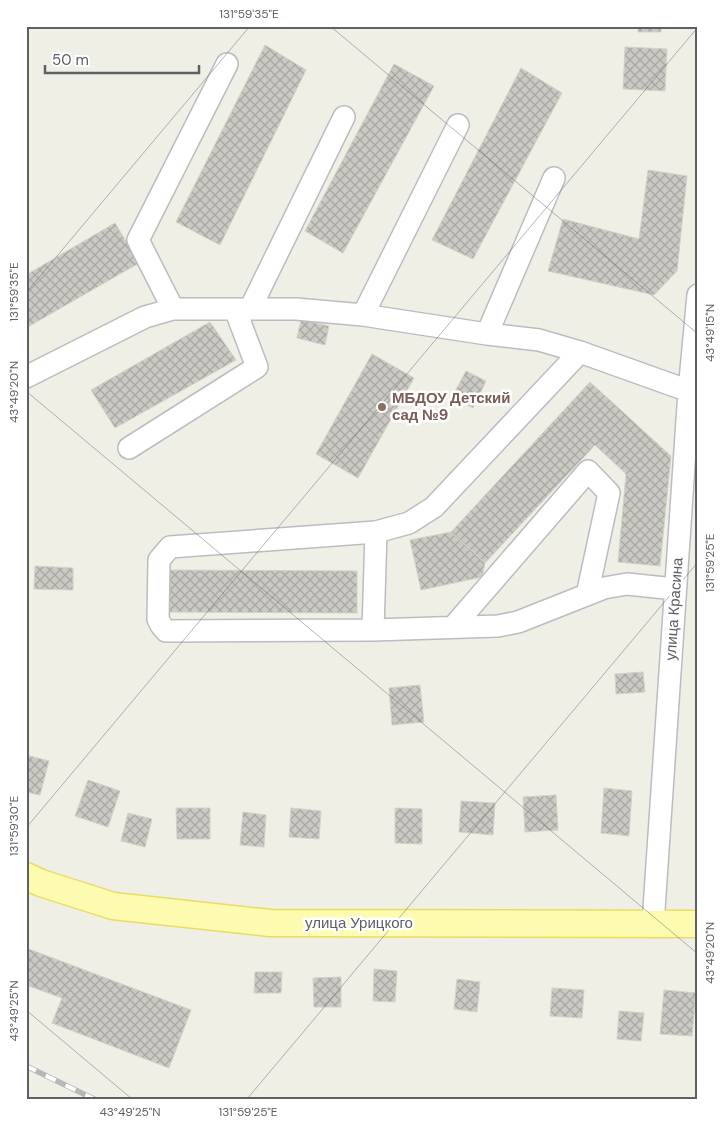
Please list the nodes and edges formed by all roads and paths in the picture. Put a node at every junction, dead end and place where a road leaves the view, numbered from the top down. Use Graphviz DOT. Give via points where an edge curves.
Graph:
graph roads {
  1 [pos="227,64"];
  2 [pos="344,117"];
  3 [pos="458,125"];
  4 [pos="554,178"];
  5 [pos="698,295"];
  6 [pos="173,309"];
  7 [pos="242,309"];
  8 [pos="363,315"];
  9 [pos="697,322"];
  10 [pos="487,334"];
  11 [pos="580,352"];
  12 [pos="26,377"];
  13 [pos="688,391"];
  14 [pos="128,448"];
  15 [pos="376,532"];
  16 [pos="688,532"];
  17 [pos="675,589"];
  18 [pos="587,595"];
  19 [pos="453,628"];
  20 [pos="373,630"];
  21 [pos="26,876"];
  22 [pos="653,924"];
  23 [pos="698,924"];
  1 -- 6 [label="street" via="138,240"];
  2 -- 7 [label="street"];
  3 -- 8 [label="street"];
  4 -- 10 [label="street"];
  5 -- 9 [label="street, улица Красина"];
  6 -- 7 [label="street"];
  6 -- 12 [label="street" via="144,317"];
  7 -- 8 [label="street" via="296,309"];
  7 -- 14 [label="street" via="257,368"];
  8 -- 10 [label="street"];
  9 -- 13 [label="street, улица Красина"];
  10 -- 11 [label="street" via="539,340"];
  11 -- 13 [label="street"];
  11 -- 15 [label="street" via="434,507 409,523"];
  13 -- 16 [label="street, улица Красина"];
  15 -- 20 [label="street"];
  15 -- 20 [label="street" via="170,547 159,560 158,619 166,631"];
  16 -- 17 [label="street, улица Красина"];
  17 -- 18 [label="street" via="626,584"];
  17 -- 22 [label="street, улица Красина"];
  18 -- 19 [label="street" via="518,622"];
  18 -- 19 [label="street" via="609,493 588,471"];
  19 -- 20 [label="street"];
  21 -- 22 [label="main road, улица Урицкого" via="113,906 270,923"];
  22 -- 23 [label="main road, улица Урицкого"];
}
